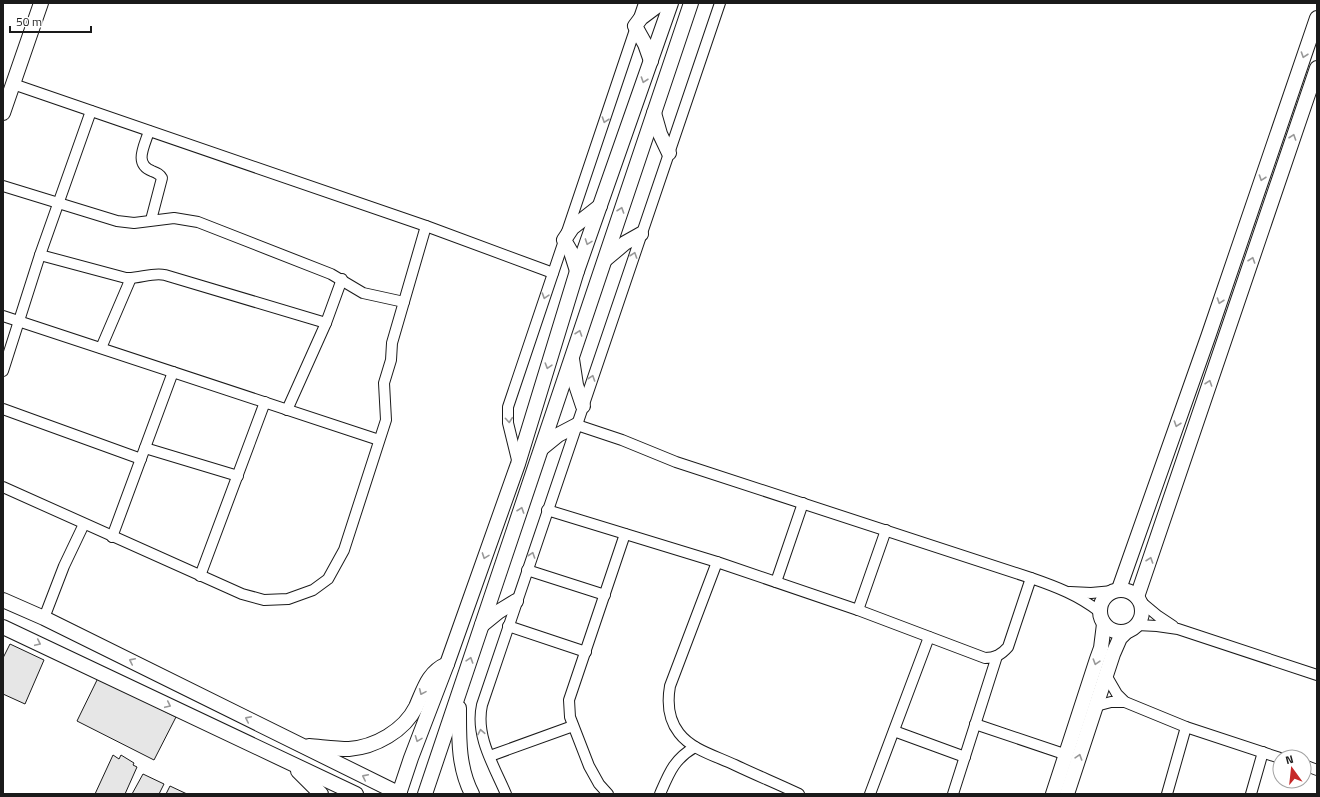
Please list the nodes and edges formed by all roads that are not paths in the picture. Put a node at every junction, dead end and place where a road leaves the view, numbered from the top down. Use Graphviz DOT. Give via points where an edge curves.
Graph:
graph roads {
  1 [pos="41,3"];
  2 [pos="644,3"];
  3 [pos="661,3"];
  4 [pos="671,3"];
  5 [pos="691,3"];
  6 [pos="720,3"];
  7 [pos="1317,18"];
  8 [pos="636,26"];
  9 [pos="651,61"];
  10 [pos="1317,68"];
  11 [pos="13,84"];
  12 [pos="91,111"];
  13 [pos="3,113"];
  14 [pos="654,113"];
  15 [pos="149,131"];
  16 [pos="669,153"];
  17 [pos="3,186"];
  18 [pos="58,204"];
  19 [pos="601,205"];
  20 [pos="151,220"];
  21 [pos="426,226"];
  22 [pos="641,234"];
  23 [pos="564,240"];
  24 [pos="40,255"];
  25 [pos="604,261"];
  26 [pos="578,271"];
  27 [pos="553,273"];
  28 [pos="130,278"];
  29 [pos="342,279"];
  30 [pos="404,302"];
  31 [pos="3,316"];
  32 [pos="19,321"];
  33 [pos="326,324"];
  34 [pos="101,348"];
  35 [pos="572,356"];
  36 [pos="3,371"];
  37 [pos="173,372"];
  38 [pos="265,402"];
  39 [pos="582,406"];
  40 [pos="3,409"];
  41 [pos="287,410"];
  42 [pos="577,425"];
  43 [pos="379,440"];
  44 [pos="145,448"];
  45 [pos="542,448"];
  46 [pos="141,459"];
  47 [pos="518,464"];
  48 [pos="238,476"];
  49 [pos="3,487"];
  50 [pos="803,503"];
  51 [pos="547,510"];
  52 [pos="84,524"];
  53 [pos="886,530"];
  54 [pos="625,534"];
  55 [pos="112,537"];
  56 [pos="716,562"];
  57 [pos="527,570"];
  58 [pos="200,576"];
  59 [pos="1031,578"];
  60 [pos="776,582"];
  61 [pos="1116,590"];
  62 [pos="1068,592"];
  63 [pos="605,595"];
  64 [pos="1139,599"];
  65 [pos="3,600"];
  66 [pos="516,601"];
  67 [pos="858,610"];
  68 [pos="44,618"];
  69 [pos="1102,618"];
  70 [pos="482,625"];
  71 [pos="508,626"];
  72 [pos="3,627"];
  73 [pos="1131,628"];
  74 [pos="1176,628"];
  75 [pos="929,637"];
  76 [pos="586,652"];
  77 [pos="997,656"];
  78 [pos="447,664"];
  79 [pos="1106,675"];
  80 [pos="1317,675"];
  81 [pos="458,697"];
  82 [pos="1125,702"];
  83 [pos="1096,706"];
  84 [pos="976,724"];
  85 [pos="573,726"];
  86 [pos="1186,727"];
  87 [pos="894,731"];
  88 [pos="301,745"];
  89 [pos="695,747"];
  90 [pos="1263,752"];
  91 [pos="1067,755"];
  92 [pos="1272,755"];
  93 [pos="490,756"];
  94 [pos="965,756"];
  95 [pos="286,761"];
  96 [pos="321,794"];
  97 [pos="356,794"];
  98 [pos="399,794"];
  99 [pos="425,794"];
  100 [pos="472,794"];
  101 [pos="506,794"];
  102 [pos="608,794"];
  103 [pos="660,794"];
  104 [pos="799,794"];
  105 [pos="870,794"];
  106 [pos="953,794"];
  107 [pos="1053,794"];
  108 [pos="1067,794"];
  109 [pos="1167,794"];
  110 [pos="1251,794"];
  1 -- 11 [label="street"];
  2 -- 8 [label="street"];
  3 -- 8 [label="street" via="641,18"];
  4 -- 9 [label="street"];
  5 -- 14 [label="street"];
  6 -- 16 [label="street"];
  7 -- 61 [label="street, one-way" via="1211,329"];
  8 -- 9 [label="street"];
  8 -- 23 [label="street, one-way"];
  9 -- 19 [label="street, one-way"];
  64 -- 10 [label="street, one-way"];
  11 -- 12 [label="street"];
  11 -- 13 [label="street"];
  12 -- 15 [label="street"];
  12 -- 18 [label="street"];
  14 -- 16 [label="street"];
  25 -- 14 [label="street, one-way"];
  15 -- 20 [label="street" via="142,163 162,178"];
  15 -- 21 [label="street"];
  16 -- 22 [label="street"];
  17 -- 18 [label="street"];
  18 -- 20 [label="street" via="117,221"];
  18 -- 24 [label="street"];
  19 -- 23 [label="street" via="572,228"];
  19 -- 26 [label="street, one-way"];
  20 -- 29 [label="street" via="174,218 198,222"];
  21 -- 27 [label="street"];
  21 -- 30 [label="street"];
  22 -- 25 [label="street" via="625,243"];
  39 -- 22 [label="street, one-way"];
  23 -- 26 [label="street"];
  23 -- 27 [label="street"];
  24 -- 28 [label="street"];
  24 -- 32 [label="street"];
  35 -- 25 [label="street, one-way"];
  26 -- 47 [label="street, one-way"];
  27 -- 47 [label="street, one-way" via="508,407 508,423"];
  28 -- 33 [label="street" via="161,274"];
  28 -- 34 [label="street"];
  29 -- 30 [label="street" via="363,293"];
  29 -- 33 [label="street"];
  30 -- 43 [label="street" via="384,383 386,420"];
  31 -- 32 [label="street"];
  32 -- 34 [label="street"];
  32 -- 36 [label="street"];
  33 -- 41 [label="street"];
  34 -- 37 [label="street"];
  35 -- 39 [label="street"];
  35 -- 45 [label="street"];
  37 -- 38 [label="street"];
  37 -- 44 [label="street"];
  38 -- 41 [label="street"];
  38 -- 48 [label="street"];
  39 -- 42 [label="street"];
  40 -- 46 [label="street"];
  41 -- 43 [label="street"];
  42 -- 45 [label="street" via="558,435"];
  42 -- 50 [label="street" via="676,462"];
  42 -- 51 [label="street"];
  43 -- 58 [label="street" via="344,550 328,579 313,590 288,600 276,601 253,598"];
  44 -- 46 [label="street"];
  44 -- 48 [label="street"];
  70 -- 45 [label="street, one-way"];
  46 -- 55 [label="street"];
  47 -- 78 [label="street, one-way"];
  48 -- 58 [label="street"];
  49 -- 52 [label="street"];
  50 -- 53 [label="street"];
  50 -- 60 [label="street"];
  51 -- 54 [label="street"];
  57 -- 51 [label="street, one-way"];
  52 -- 55 [label="street"];
  52 -- 68 [label="street"];
  53 -- 59 [label="street"];
  53 -- 67 [label="street"];
  54 -- 56 [label="street"];
  54 -- 63 [label="street"];
  55 -- 58 [label="street"];
  56 -- 60 [label="street"];
  56 -- 89 [label="street" via="668,696 668,706 674,725 679,734"];
  57 -- 63 [label="street"];
  57 -- 66 [label="street"];
  59 -- 62 [label="street"];
  59 -- 77 [label="street" via="1008,647"];
  60 -- 67 [label="street"];
  61 -- 62 [label="street"];
  61 -- 64 [label="street" via="1132,592"];
  61 -- 69 [label="street" via="1103,600 1100,606"];
  62 -- 69 [label="street" via="1085,601"];
  63 -- 76 [label="street"];
  64 -- 73 [label="street" via="1143,610 1141,618"];
  64 -- 74 [label="street"];
  65 -- 68 [label="street"];
  66 -- 70 [label="street"];
  66 -- 71 [label="street"];
  67 -- 75 [label="street"];
  88 -- 68 [label="street, one-way"];
  69 -- 73 [label="street" via="1110,629 1118,632"];
  69 -- 91 [label="street, one-way" via="1101,648"];
  81 -- 70 [label="street, one-way"];
  71 -- 76 [label="street"];
  93 -- 71 [label="street, one-way" via="481,732 480,714"];
  72 -- 95 [label="street, one-way"];
  73 -- 74 [label="street"];
  73 -- 79 [label="street" via="1116,646"];
  74 -- 80 [label="street"];
  75 -- 77 [label="street" via="977,656"];
  75 -- 87 [label="street"];
  76 -- 85 [label="street" via="569,700"];
  77 -- 84 [label="street"];
  78 -- 88 [label="street, one-way" via="431,675 408,718 381,740 348,749"];
  78 -- 98 [label="street, one-way"];
  79 -- 82 [label="street"];
  79 -- 83 [label="street"];
  81 -- 99 [label="street"];
  81 -- 100 [label="street" via="459,750"];
  82 -- 83 [label="street"];
  82 -- 86 [label="street"];
  108 -- 83 [label="street, one-way"];
  84 -- 91 [label="street"];
  84 -- 94 [label="street"];
  85 -- 93 [label="street"];
  85 -- 102 [label="street" via="594,776"];
  86 -- 90 [label="street"];
  86 -- 109 [label="street"];
  87 -- 94 [label="street"];
  87 -- 105 [label="street"];
  98 -- 88 [label="street, one-way"];
  89 -- 103 [label="street" via="676,763"];
  89 -- 104 [label="street"];
  90 -- 92 [label="street"];
  90 -- 110 [label="street"];
  91 -- 107 [label="street"];
  93 -- 101 [label="street"];
  94 -- 106 [label="street"];
  95 -- 96 [label="street"];
  95 -- 97 [label="street"];
}
